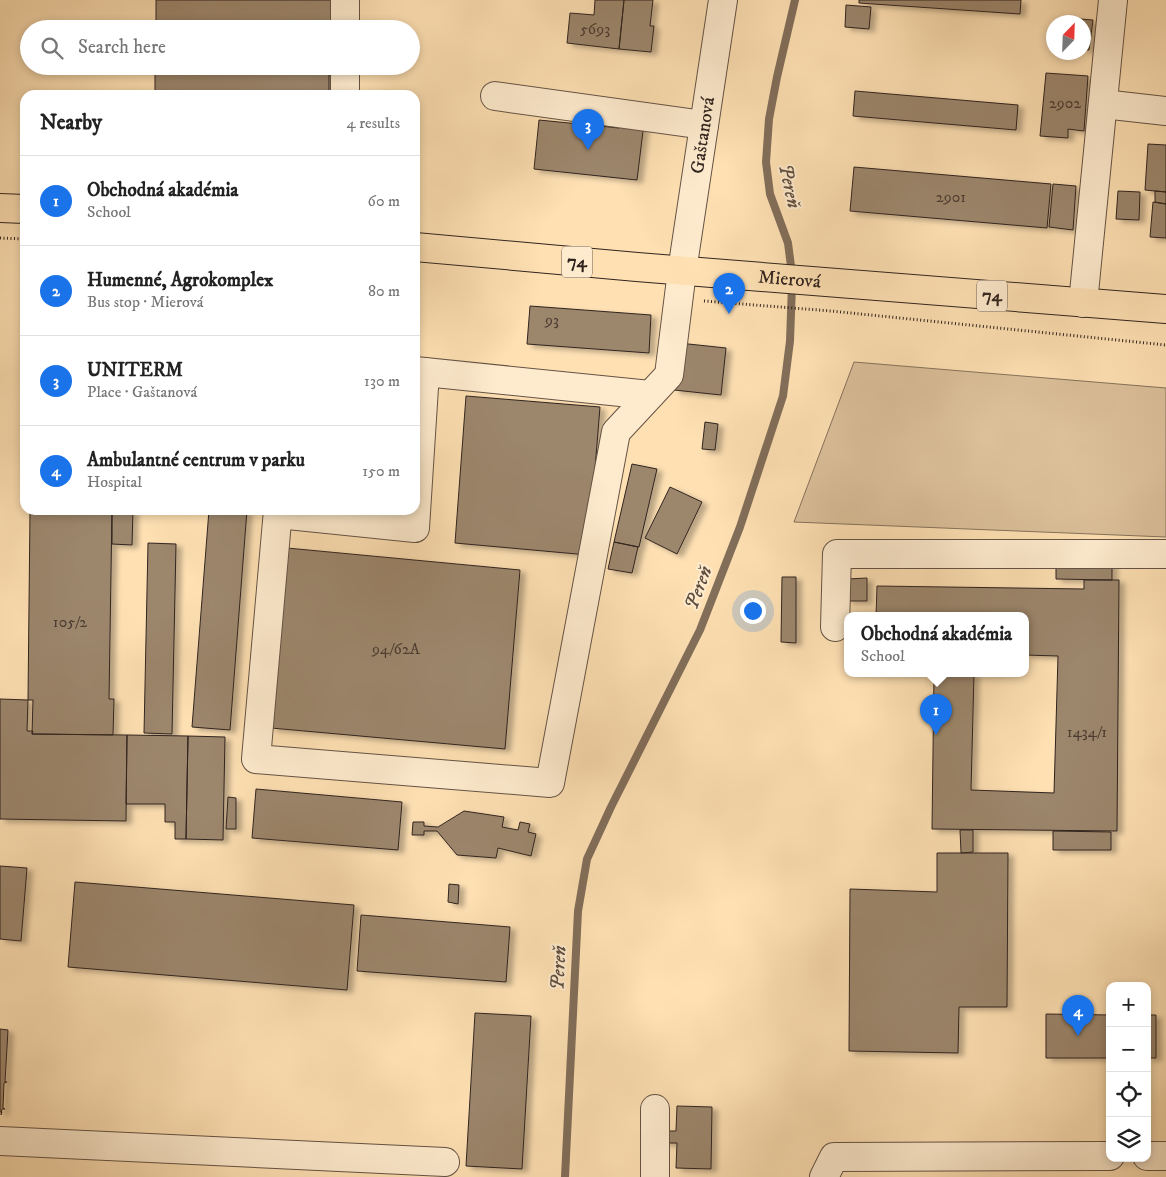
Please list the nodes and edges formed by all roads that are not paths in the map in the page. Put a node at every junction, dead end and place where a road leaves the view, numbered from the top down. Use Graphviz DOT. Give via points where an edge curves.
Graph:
graph roads {
  1 [pos="345,0"];
  2 [pos="723,0"];
  3 [pos="1113,0"];
  4 [pos="345,20"];
  5 [pos="345,75"];
  6 [pos="345,90"];
  7 [pos="495,96"];
  8 [pos="1103,104"];
  9 [pos="1166,111"];
  10 [pos="704,125"];
  11 [pos="0,208"];
  12 [pos="20,210"];
  13 [pos="420,247"];
  14 [pos="682,271"];
  15 [pos="1083,303"];
  16 [pos="1166,309"];
  17 [pos="420,372"];
  18 [pos="650,396"];
  19 [pos="278,515"];
  20 [pos="304,515"];
  21 [pos="415,515"];
  22 [pos="1166,554"];
  23 [pos="835,627"];
  24 [pos="656,1109"];
  25 [pos="0,1141"];
  26 [pos="1106,1156"];
  27 [pos="1151,1156"];
  28 [pos="1166,1156"];
  29 [pos="445,1162"];
  30 [pos="655,1177"];
  31 [pos="824,1177"];
  1 -- 4 [label="street"];
  2 -- 10 [label="street, Gaštanová"];
  3 -- 8 [label="street"];
  5 -- 6 [label="street"];
  7 -- 10 [label="street"];
  8 -- 9 [label="street"];
  8 -- 15 [label="street"];
  10 -- 14 [label="street, Gaštanová"];
  11 -- 12 [label="main road"];
  13 -- 14 [label="main road, Mierová / 74"];
  14 -- 15 [label="main road, Mierová / 74"];
  14 -- 18 [label="street, Gaštanová" via="669,374"];
  15 -- 16 [label="main road, Mierová / 74"];
  17 -- 18 [label="street"];
  18 -- 19 [label="street, Gaštanová" via="616,432 550,783 256,759"];
  20 -- 21 [label="street" via="415,528"];
  22 -- 23 [label="street" via="837,554"];
  24 -- 30 [label="street"];
  25 -- 29 [label="street"];
  26 -- 31 [label="street" via="834,1157"];
  27 -- 28 [label="street"];
}
